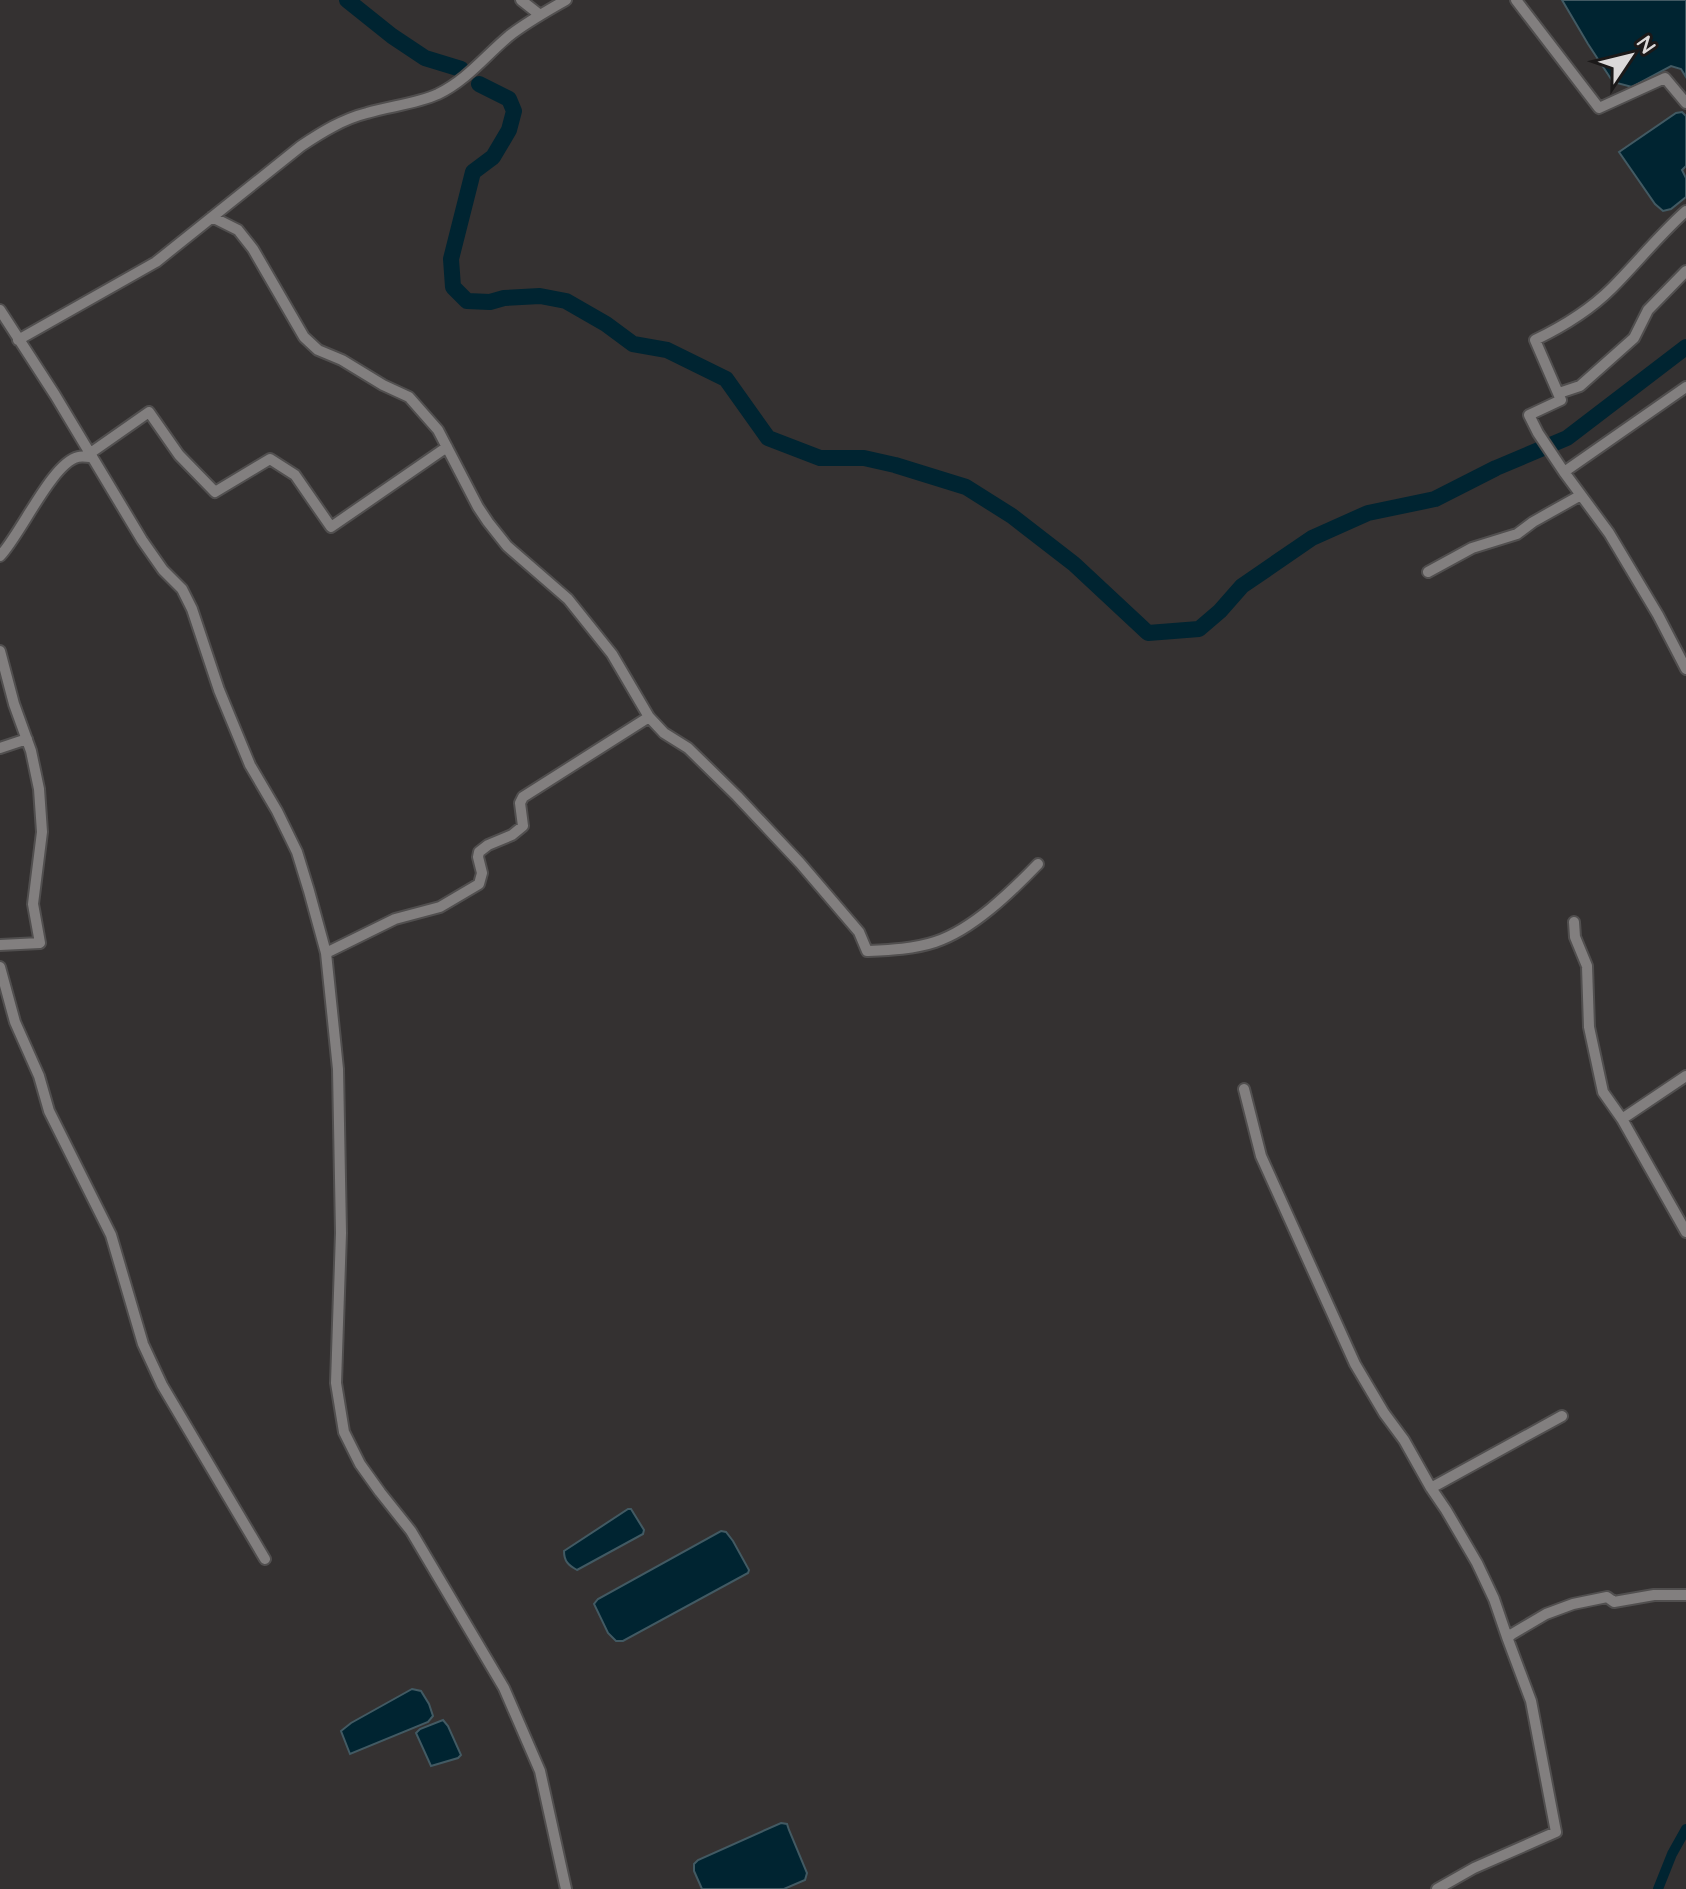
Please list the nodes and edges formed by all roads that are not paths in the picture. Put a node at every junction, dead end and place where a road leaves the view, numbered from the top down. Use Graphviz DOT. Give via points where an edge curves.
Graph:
graph roads {
  1 [pos="521,0"];
  2 [pos="566,0"];
  3 [pos="1516,0"];
  4 [pos="540,15"];
  5 [pos="1686,103"];
  6 [pos="1686,211"];
  7 [pos="212,217"];
  8 [pos="1686,271"];
  9 [pos="0,310"];
  10 [pos="18,340"];
  11 [pos="1686,387"];
  12 [pos="1559,393"];
  13 [pos="447,447"];
  14 [pos="90,455"];
  15 [pos="1564,472"];
  16 [pos="1581,495"];
  17 [pos="0,556"];
  18 [pos="1428,572"];
  19 [pos="0,651"];
  20 [pos="1686,669"];
  21 [pos="649,717"];
  22 [pos="27,739"];
  23 [pos="0,748"];
  24 [pos="1038,864"];
  25 [pos="1574,922"];
  26 [pos="0,945"];
  27 [pos="326,953"];
  28 [pos="0,967"];
  29 [pos="1686,1076"];
  30 [pos="1244,1089"];
  31 [pos="1622,1119"];
  32 [pos="1686,1232"];
  33 [pos="1562,1416"];
  34 [pos="1431,1488"];
  35 [pos="265,1559"];
  36 [pos="1686,1595"];
  37 [pos="1507,1637"];
  38 [pos="566,1889"];
  39 [pos="1437,1889"];
  1 -- 4 [label="street"];
  2 -- 4 [label="street"];
  3 -- 5 [label="street" via="1599,108 1665,78"];
  4 -- 7 [label="street" via="440,93 326,129"];
  6 -- 12 [label="street" via="1610,290 1564,326 1535,340"];
  7 -- 10 [label="street" via="156,262"];
  7 -- 13 [label="street" via="238,230 253,249 304,337 318,350 409,397"];
  8 -- 12 [label="street" via="1648,310 1634,338 1580,386"];
  9 -- 10 [label="street"];
  10 -- 14 [label="street"];
  11 -- 15 [label="street"];
  12 -- 15 [label="street" via="1561,400 1529,415"];
  13 -- 14 [label="street" via="331,527 295,475 270,459 215,492 179,455 149,412"];
  13 -- 21 [label="street" via="488,522 507,546 568,599 612,654"];
  14 -- 17 [label="street" via="75,457 50,480"];
  14 -- 27 [label="street" via="192,609 250,765 297,852"];
  15 -- 16 [label="street"];
  16 -- 18 [label="street" via="1517,534 1472,548"];
  16 -- 20 [label="street" via="1616,544"];
  19 -- 22 [label="street"];
  21 -- 24 [label="street" via="688,748 800,863 859,932 867,951 936,942 958,931 1004,899"];
  21 -- 27 [label="street" via="523,797 523,826 479,852 479,884 440,907 395,919"];
  22 -- 23 [label="street"];
  22 -- 26 [label="street" via="42,832 33,904 40,943"];
  25 -- 31 [label="street" via="1587,966 1589,1027 1603,1092"];
  27 -- 38 [label="street" via="338,1069 341,1233 336,1383 344,1432 360,1464 411,1531 504,1688 540,1771"];
  28 -- 35 [label="street" via="49,1111 111,1235 143,1344"];
  29 -- 31 [label="street"];
  30 -- 34 [label="street" via="1261,1156 1342,1337"];
  31 -- 32 [label="street"];
  33 -- 34 [label="street"];
  34 -- 37 [label="street" via="1477,1563"];
  36 -- 37 [label="street" via="1562,1608"];
  37 -- 39 [label="street" via="1531,1701 1556,1832"];
}
